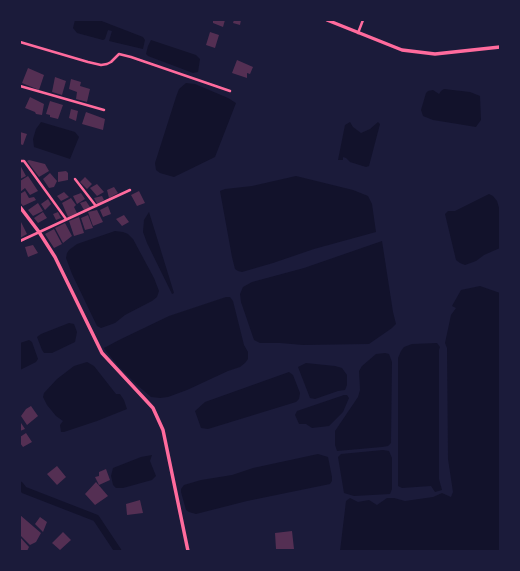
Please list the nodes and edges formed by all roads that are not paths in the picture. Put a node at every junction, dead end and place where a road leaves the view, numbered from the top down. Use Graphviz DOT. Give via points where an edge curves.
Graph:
graph roads {
  1 [pos="327,20"];
  2 [pos="363,20"];
  3 [pos="358,33"];
  4 [pos="20,42"];
  5 [pos="500,47"];
  6 [pos="20,86"];
  7 [pos="230,92"];
  8 [pos="104,110"];
  9 [pos="20,161"];
  10 [pos="75,179"];
  11 [pos="130,190"];
  12 [pos="96,206"];
  13 [pos="20,207"];
  14 [pos="66,219"];
  15 [pos="39,232"];
  16 [pos="20,241"];
  17 [pos="188,551"];
  1 -- 3 [label="street"];
  2 -- 3 [label="street"];
  3 -- 5 [label="street" via="402,50 436,54"];
  4 -- 7 [label="street" via="101,65 111,62 119,54"];
  6 -- 8 [label="street"];
  9 -- 14 [label="street" via="24,160"];
  10 -- 12 [label="street"];
  11 -- 12 [label="street"];
  12 -- 14 [label="street"];
  13 -- 15 [label="street"];
  14 -- 15 [label="street"];
  15 -- 16 [label="street"];
  15 -- 17 [label="street" via="55,257 102,353 153,408 163,430"];
}
